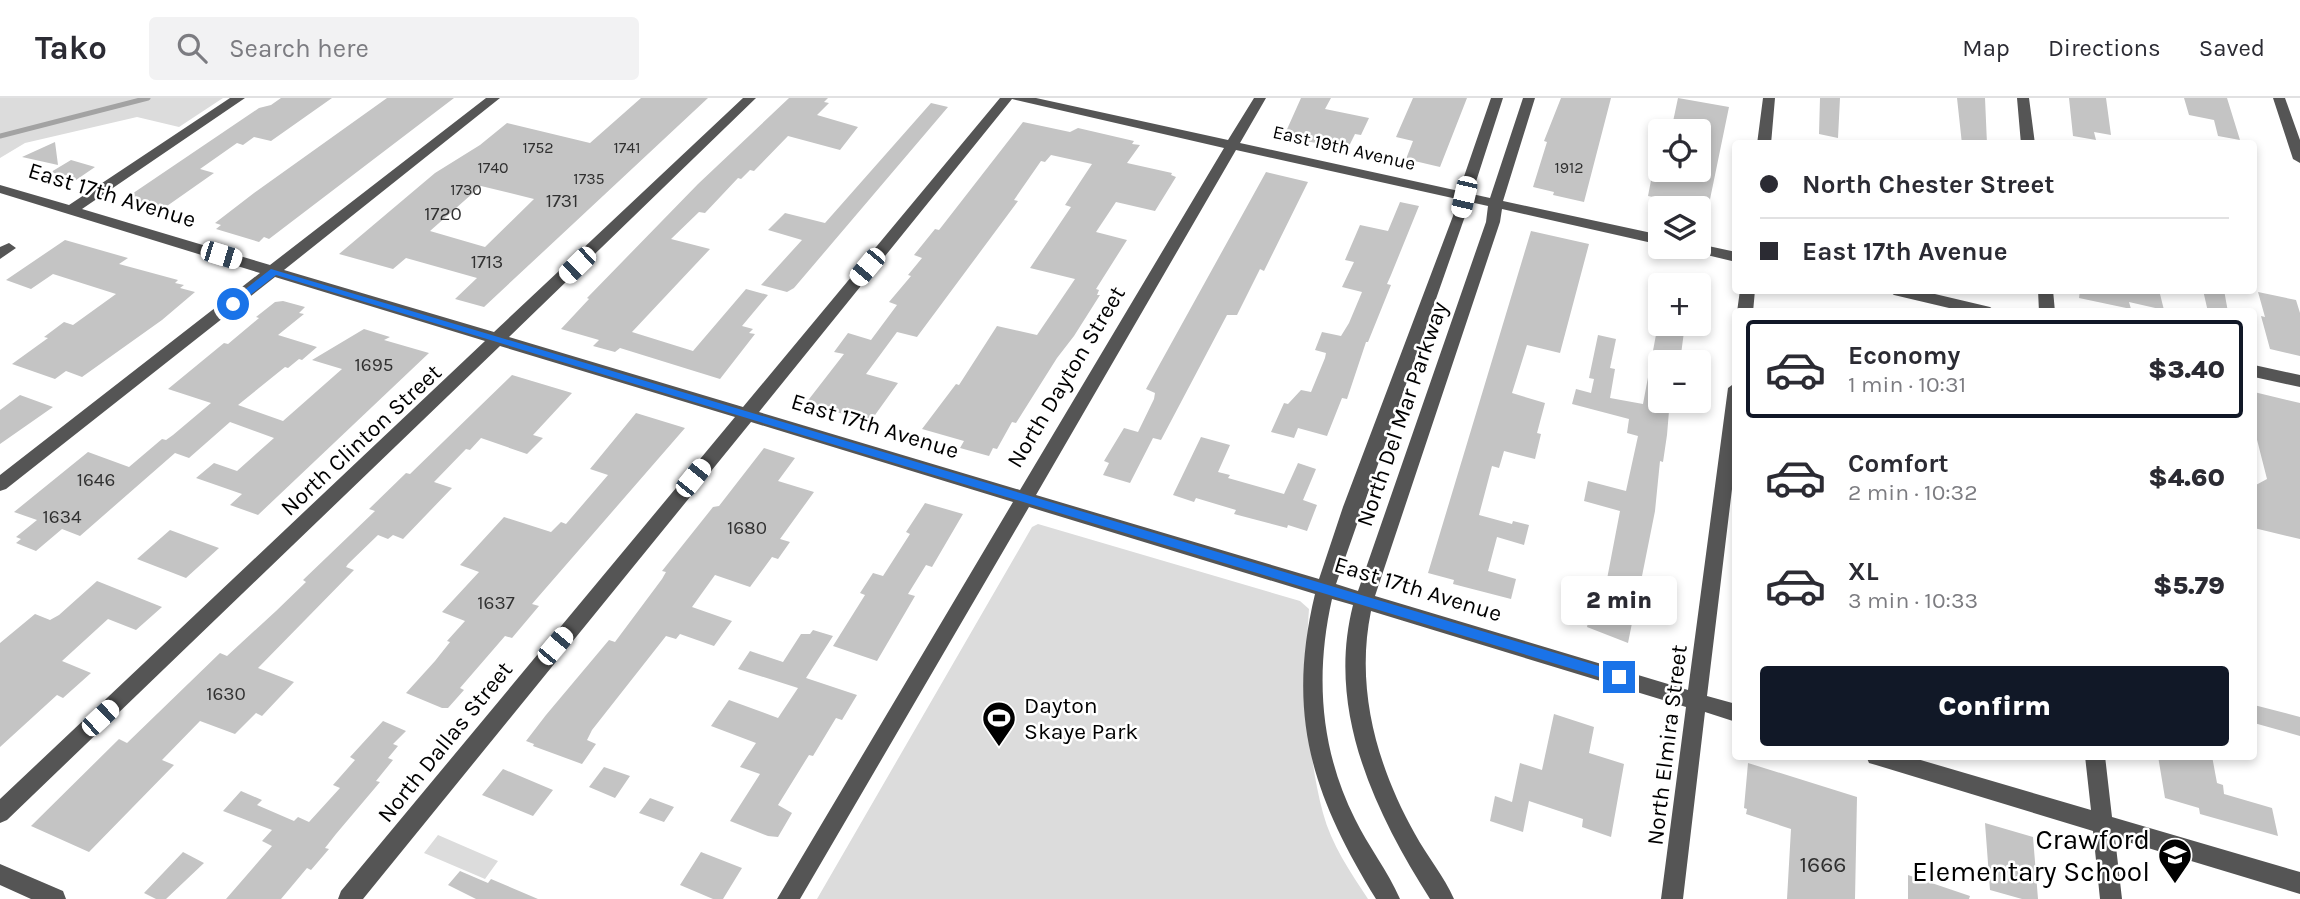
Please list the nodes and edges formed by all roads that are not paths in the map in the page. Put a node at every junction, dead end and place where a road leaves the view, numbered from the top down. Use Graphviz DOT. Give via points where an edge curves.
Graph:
graph roads {
  1 [pos="239,98"];
  2 [pos="494,98"];
  3 [pos="750,98"];
  4 [pos="1007,98"];
  5 [pos="1018,98"];
  6 [pos="1260,98"];
  7 [pos="1497,98"];
  8 [pos="1529,98"];
  9 [pos="1769,98"];
  10 [pos="2023,98"];
  11 [pos="2278,98"];
  12 [pos="1764,140"];
  13 [pos="2028,140"];
  14 [pos="1233,145"];
  15 [pos="2300,159"];
  16 [pos="0,189"];
  17 [pos="1464,197"];
  18 [pos="1497,204"];
  19 [pos="71,210"];
  20 [pos="1648,237"];
  21 [pos="1711,251"];
  22 [pos="1732,256"];
  23 [pos="275,271"];
  24 [pos="1911,294"];
  25 [pos="1973,308"];
  26 [pos="500,340"];
  27 [pos="2257,371"];
  28 [pos="2300,381"];
  29 [pos="745,414"];
  30 [pos="1732,421"];
  31 [pos="0,484"];
  32 [pos="1022,498"];
  33 [pos="1324,589"];
  34 [pos="1365,601"];
  35 [pos="1698,701"];
  36 [pos="1732,712"];
  37 [pos="1889,760"];
  38 [pos="2095,760"];
  39 [pos="0,813"];
  40 [pos="2102,824"];
  41 [pos="0,874"];
  42 [pos="2300,883"];
  43 [pos="55,899"];
  44 [pos="349,899"];
  45 [pos="788,899"];
  46 [pos="1389,899"];
  47 [pos="1443,899"];
  48 [pos="1672,899"];
  49 [pos="2111,899"];
  1 -- 19 [label="street"];
  2 -- 23 [label="street"];
  3 -- 26 [label="street, North Clinton Street"];
  4 -- 29 [label="street, North Dallas Street"];
  5 -- 14 [label="street, East 19th Avenue"];
  6 -- 14 [label="street, North Dayton Street"];
  7 -- 17 [label="street, North Del Mar Parkway"];
  8 -- 18 [label="street, North Del Mar Parkway" via="1498,188"];
  9 -- 12 [label="street"];
  10 -- 13 [label="street"];
  11 -- 15 [label="street"];
  14 -- 17 [label="street, East 19th Avenue"];
  14 -- 32 [label="street, North Dayton Street"];
  16 -- 19 [label="street, East 17th Avenue"];
  17 -- 18 [label="street, East 19th Avenue"];
  17 -- 33 [label="street, North Del Mar Parkway"];
  18 -- 20 [label="street, East 19th Avenue"];
  18 -- 34 [label="street, North Del Mar Parkway"];
  19 -- 23 [label="street, East 17th Avenue"];
  21 -- 22 [label="street"];
  23 -- 26 [label="street, East 17th Avenue"];
  23 -- 31 [label="street"];
  24 -- 25 [label="street"];
  26 -- 29 [label="street, East 17th Avenue"];
  26 -- 39 [label="street, North Clinton Street"];
  27 -- 28 [label="street"];
  29 -- 32 [label="street, East 17th Avenue"];
  29 -- 44 [label="street, North Dallas Street"];
  30 -- 35 [label="street, North Elmira Street"];
  32 -- 33 [label="street, East 17th Avenue"];
  32 -- 45 [label="street, North Dayton Street"];
  33 -- 34 [label="street, East 17th Avenue"];
  33 -- 46 [label="street, North Del Mar Parkway" via="1314,662 1318,745 1365,862"];
  34 -- 35 [label="street, East 17th Avenue"];
  34 -- 47 [label="street, North Del Mar Parkway" via="1355,663 1371,768 1409,847"];
  35 -- 36 [label="street, East 17th Avenue"];
  35 -- 48 [label="street, North Elmira Street"];
  37 -- 40 [label="street"];
  38 -- 40 [label="street"];
  40 -- 42 [label="street"];
  40 -- 49 [label="street"];
  41 -- 43 [label="street"];
}
